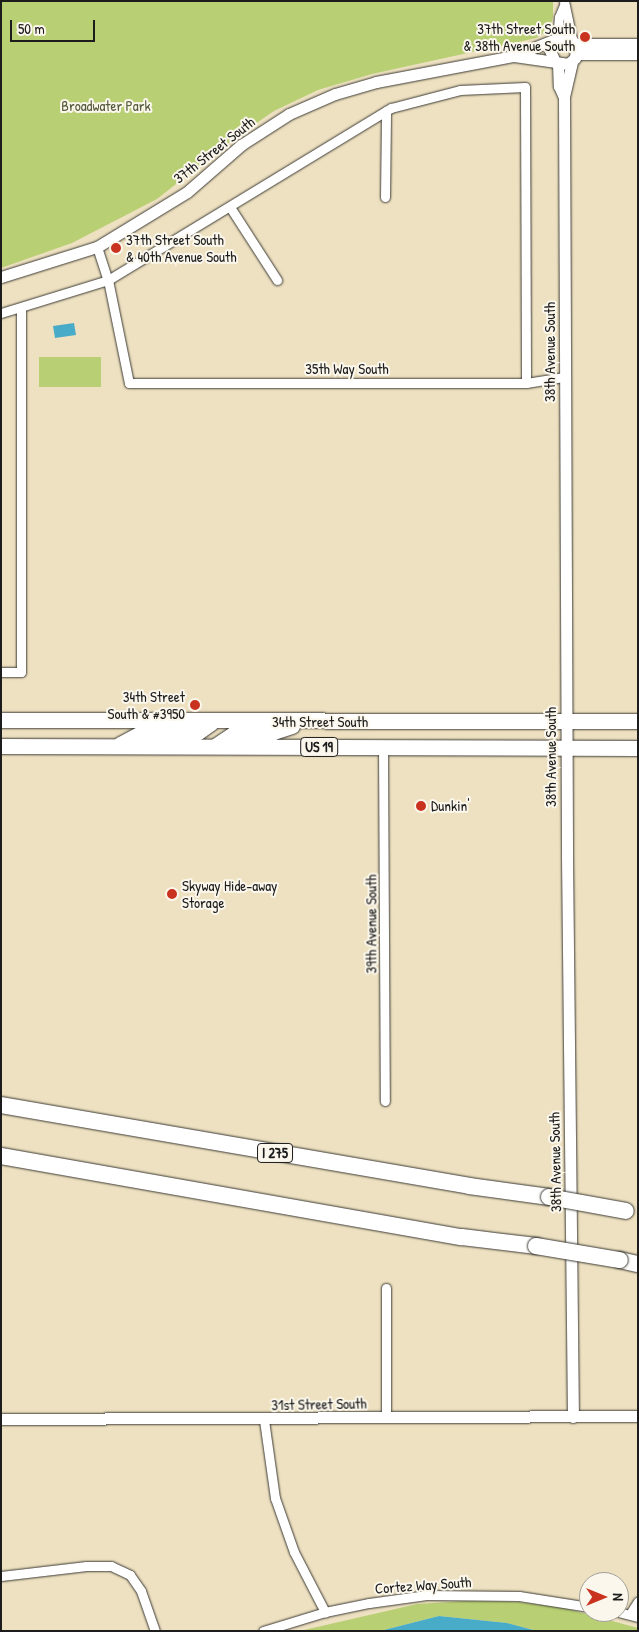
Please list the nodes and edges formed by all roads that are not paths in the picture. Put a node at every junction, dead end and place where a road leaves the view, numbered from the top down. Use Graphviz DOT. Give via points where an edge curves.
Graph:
graph roads {
  1 [pos="564,3"];
  2 [pos="555,40"];
  3 [pos="638,44"];
  4 [pos="574,50"];
  5 [pos="638,54"];
  6 [pos="512,56"];
  7 [pos="556,63"];
  8 [pos="564,97"];
  9 [pos="386,111"];
  10 [pos="385,198"];
  11 [pos="230,207"];
  12 [pos="97,247"];
  13 [pos="1,277"];
  14 [pos="108,280"];
  15 [pos="277,280"];
  16 [pos="21,309"];
  17 [pos="1,313"];
  18 [pos="565,377"];
  19 [pos="526,383"];
  20 [pos="1,672"];
  21 [pos="1,720"];
  22 [pos="214,721"];
  23 [pos="566,721"];
  24 [pos="638,721"];
  25 [pos="303,722"];
  26 [pos="1,746"];
  27 [pos="116,746"];
  28 [pos="215,746"];
  29 [pos="384,747"];
  30 [pos="566,748"];
  31 [pos="638,748"];
  32 [pos="385,1101"];
  33 [pos="1,1105"];
  34 [pos="1,1156"];
  35 [pos="632,1212"];
  36 [pos="638,1264"];
  37 [pos="386,1288"];
  38 [pos="638,1416"];
  39 [pos="573,1417"];
  40 [pos="386,1418"];
  41 [pos="1,1419"];
  42 [pos="264,1420"];
  43 [pos="1,1576"];
  44 [pos="638,1601"];
  45 [pos="579,1605"];
  46 [pos="325,1612"];
  47 [pos="634,1616"];
  48 [pos="155,1631"];
  49 [pos="263,1631"];
  1 -- 2 [label="street, 38th Avenue South"];
  1 -- 4 [label="street, 38th Avenue South"];
  2 -- 4 [label="street" via="565,37"];
  2 -- 6 [label="street, 37th Street South"];
  2 -- 7 [label="street" via="550,50"];
  3 -- 4 [label="street"];
  4 -- 5 [label="street"];
  4 -- 7 [label="street" via="564,65"];
  4 -- 8 [label="street, 38th Avenue South"];
  6 -- 7 [label="street, 37th Street South"];
  6 -- 12 [label="street, 37th Street South" via="376,82 334,94 288,114 241,145 187,192"];
  7 -- 8 [label="street, 38th Avenue South"];
  8 -- 18 [label="street, 38th Avenue South"];
  9 -- 10 [label="street"];
  9 -- 11 [label="street"];
  9 -- 19 [label="street" via="460,90 525,87"];
  11 -- 14 [label="street"];
  11 -- 15 [label="street"];
  12 -- 13 [label="street, 37th Street South"];
  12 -- 14 [label="street"];
  14 -- 16 [label="street"];
  14 -- 19 [label="street, 35th Way South" via="129,383"];
  16 -- 17 [label="street"];
  16 -- 20 [label="street" via="21,672"];
  18 -- 19 [label="street, 35th Way South"];
  18 -- 23 [label="street, 38th Avenue South"];
  21 -- 22 [label="highway, 34th Street South / US 19"];
  22 -- 25 [label="highway, 34th Street South / US 19"];
  22 -- 27 [label="highway" via="198,732 143,732"];
  23 -- 24 [label="highway, 34th Street South / US 19"];
  23 -- 25 [label="highway, 34th Street South / US 19"];
  23 -- 30 [label="street, 38th Avenue South"];
  25 -- 28 [label="highway" via="273,732 234,732"];
  26 -- 27 [label="highway, 34th Street South / US 19"];
  27 -- 28 [label="highway, 34th Street South / US 19"];
  28 -- 29 [label="highway, 34th Street South / US 19"];
  29 -- 30 [label="highway, 34th Street South / US 19"];
  29 -- 32 [label="street, 39th Avenue South"];
  30 -- 31 [label="highway, 34th Street South / US 19"];
  30 -- 39 [label="street, 38th Avenue South"];
  33 -- 35 [label="highway, I 275, bridge"];
  34 -- 36 [label="highway, bridge" via="462,1237"];
  37 -- 40 [label="street"];
  38 -- 39 [label="street, 31st Street South"];
  39 -- 40 [label="street, 31st Street South"];
  40 -- 42 [label="street, 31st Street South"];
  41 -- 42 [label="street, 31st Street South"];
  42 -- 46 [label="street" via="275,1498 294,1552"];
  43 -- 48 [label="street" via="112,1566 130,1574 141,1591"];
  44 -- 47 [label="street"];
  45 -- 46 [label="street, Cortez Way South" via="519,1596 426,1596"];
  46 -- 49 [label="street, Cortez Way South"];
}
